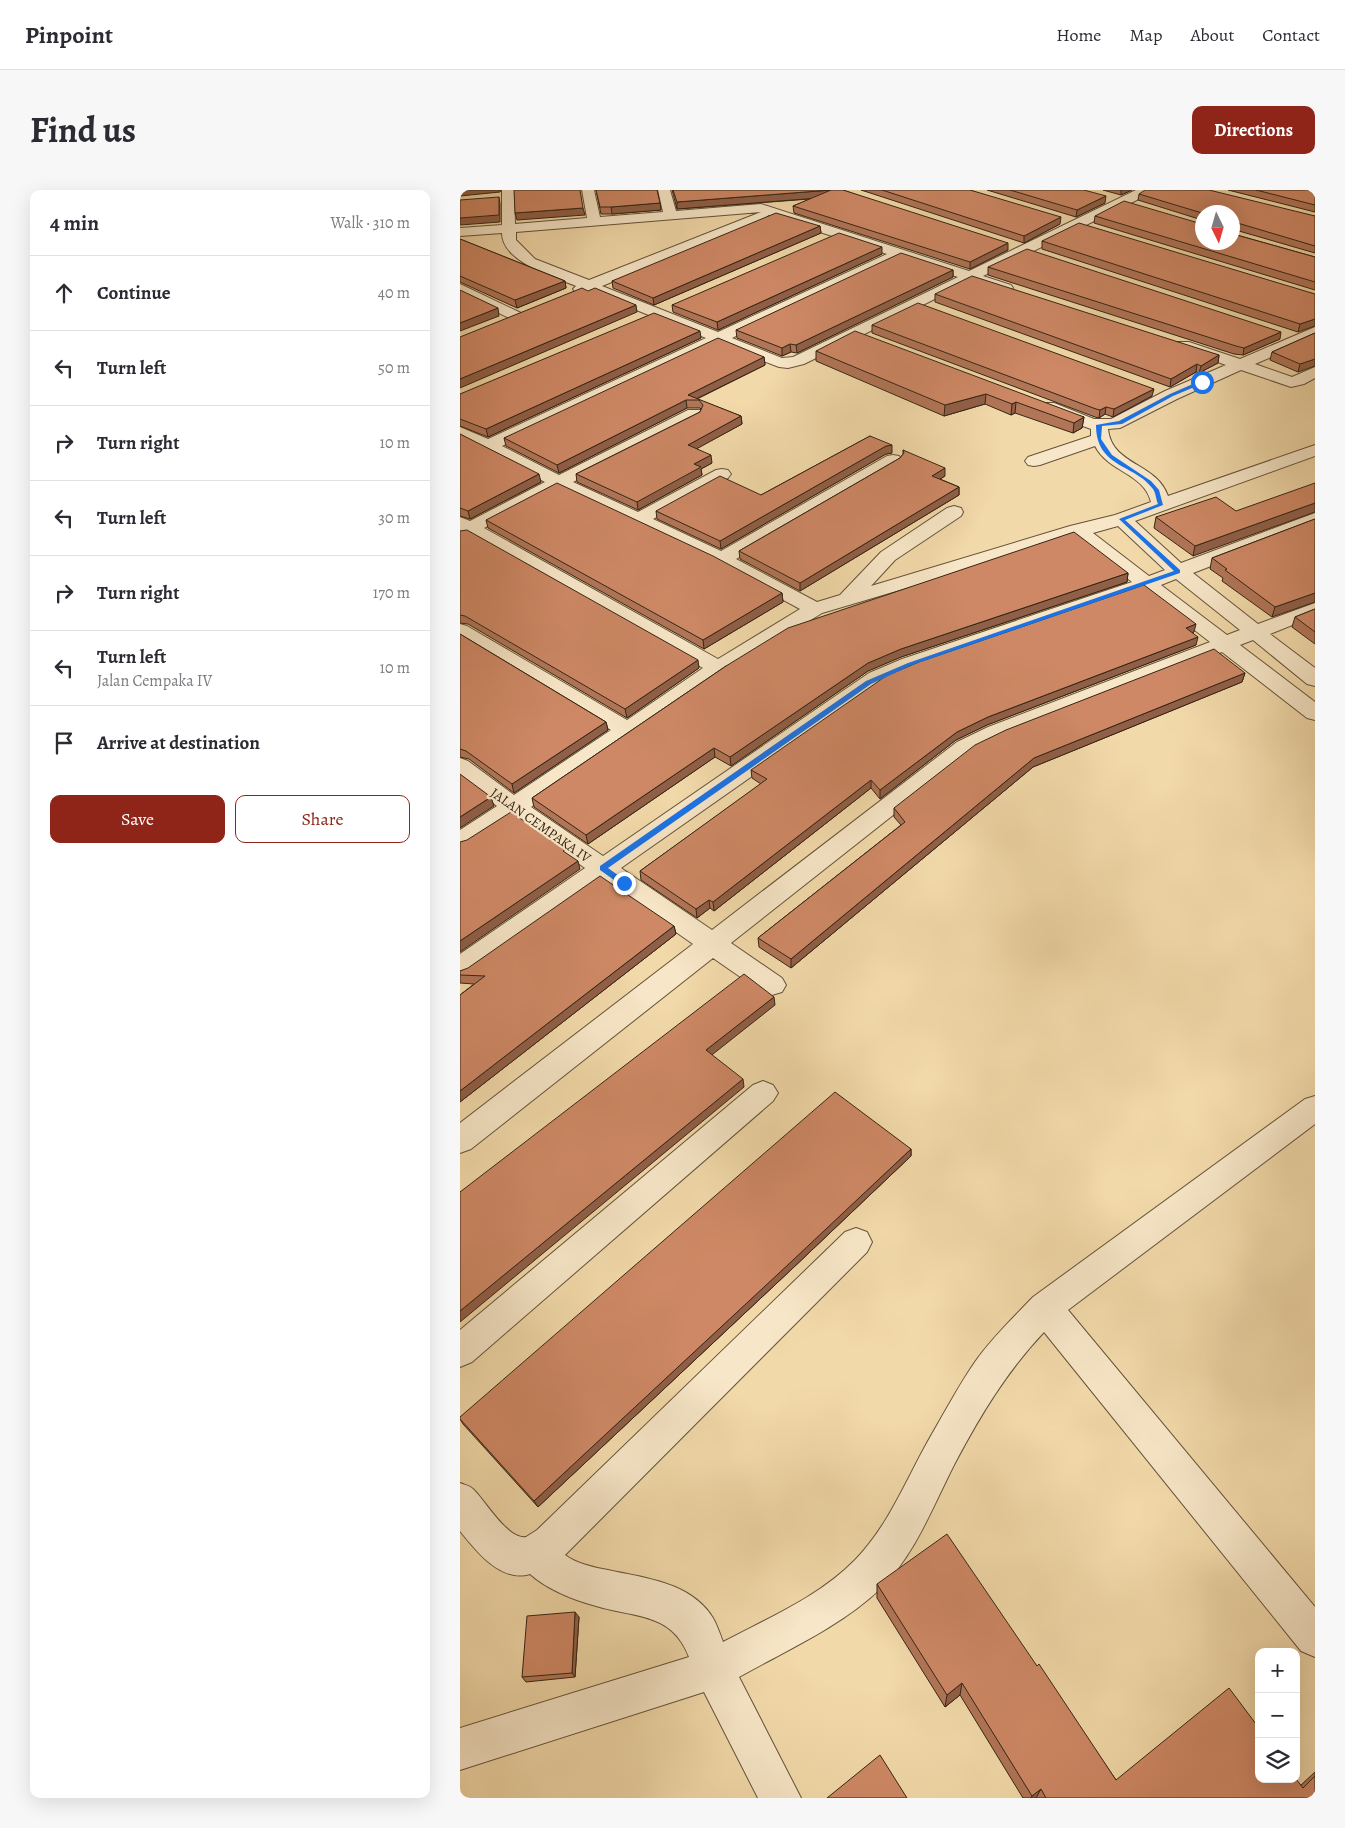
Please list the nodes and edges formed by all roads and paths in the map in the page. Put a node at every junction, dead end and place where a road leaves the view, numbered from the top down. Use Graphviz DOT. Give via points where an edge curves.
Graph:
graph roads {
  1 [pos="588,190"];
  2 [pos="664,190"];
  3 [pos="1146,190"];
  4 [pos="505,196"];
  5 [pos="1106,197"];
  6 [pos="1122,202"];
  7 [pos="763,205"];
  8 [pos="1140,207"];
  9 [pos="670,215"];
  10 [pos="1058,219"];
  11 [pos="594,221"];
  12 [pos="1076,224"];
  13 [pos="508,228"];
  14 [pos="1095,230"];
  15 [pos="460,232"];
  16 [pos="838,233"];
  17 [pos="820,241"];
  18 [pos="1005,244"];
  19 [pos="1023,250"];
  20 [pos="900,253"];
  21 [pos="1042,256"];
  22 [pos="971,276"];
  23 [pos="588,286"];
  24 [pos="460,288"];
  25 [pos="1018,291"];
  26 [pos="570,293"];
  27 [pos="916,302"];
  28 [pos="671,306"];
  29 [pos="934,309"];
  30 [pos="654,313"];
  31 [pos="636,321"];
  32 [pos="500,322"];
  33 [pos="1280,332"];
  34 [pos="1315,332"];
  35 [pos="855,334"];
  36 [pos="1299,338"];
  37 [pos="718,339"];
  38 [pos="1167,340"];
  39 [pos="873,341"];
  40 [pos="1242,364"];
  41 [pos="1315,372"];
  42 [pos="1153,388"];
  43 [pos="1172,395"];
  44 [pos="1037,403"];
  45 [pos="694,414"];
  46 [pos="460,432"];
  47 [pos="1099,432"];
  48 [pos="488,446"];
  49 [pos="1315,450"];
  50 [pos="893,460"];
  51 [pos="1034,461"];
  52 [pos="722,474"];
  53 [pos="559,482"];
  54 [pos="1161,505"];
  55 [pos="954,512"];
  56 [pos="640,519"];
  57 [pos="1122,519"];
  58 [pos="1315,519"];
  59 [pos="463,528"];
  60 [pos="1077,530"];
  61 [pos="722,558"];
  62 [pos="1178,571"];
  63 [pos="1146,584"];
  64 [pos="847,599"];
  65 [pos="815,609"];
  66 [pos="1315,609"];
  67 [pos="460,630"];
  68 [pos="1256,632"];
  69 [pos="1225,643"];
  70 [pos="718,668"];
  71 [pos="1315,679"];
  72 [pos="1313,709"];
  73 [pos="626,729"];
  74 [pos="460,766"];
  75 [pos="514,807"];
  76 [pos="460,841"];
  77 [pos="602,868"];
  78 [pos="713,944"];
  79 [pos="460,968"];
  80 [pos="772,985"];
  81 [pos="763,1093"];
  82 [pos="1315,1108"];
  83 [pos="460,1140"];
  84 [pos="856,1242"];
  85 [pos="1045,1308"];
  86 [pos="460,1351"];
  87 [pos="460,1501"];
  88 [pos="536,1554"];
  89 [pos="1315,1637"];
  90 [pos="714,1669"];
  91 [pos="460,1749"];
  92 [pos="780,1798"];
  1 -- 11 [label="street"];
  2 -- 9 [label="street"];
  3 -- 6 [label="street"];
  4 -- 13 [label="street"];
  5 -- 6 [label="street"];
  6 -- 8 [label="street"];
  6 -- 12 [label="street"];
  7 -- 9 [label="street"];
  7 -- 16 [label="street"];
  7 -- 23 [label="street"];
  9 -- 11 [label="street"];
  10 -- 12 [label="street"];
  11 -- 13 [label="street"];
  12 -- 14 [label="street"];
  12 -- 19 [label="street"];
  13 -- 15 [label="street"];
  13 -- 23 [label="street" via="509,241 530,262"];
  16 -- 17 [label="street"];
  16 -- 20 [label="street"];
  18 -- 19 [label="street"];
  19 -- 21 [label="street"];
  19 -- 22 [label="street"];
  20 -- 22 [label="street"];
  20 -- 37 [label="street"];
  22 -- 25 [label="street"];
  22 -- 27 [label="street"];
  23 -- 26 [label="street"];
  23 -- 30 [label="street"];
  24 -- 32 [label="street" via="521,314"];
  27 -- 29 [label="street"];
  27 -- 35 [label="street"];
  28 -- 30 [label="street"];
  30 -- 31 [label="street"];
  30 -- 37 [label="street"];
  33 -- 36 [label="street"];
  34 -- 36 [label="street"];
  35 -- 37 [label="street" via="788,364"];
  35 -- 39 [label="street"];
  36 -- 40 [label="street"];
  37 -- 48 [label="street"];
  38 -- 40 [label="street"];
  40 -- 41 [label="street" via="1291,382"];
  40 -- 43 [label="street"];
  42 -- 43 [label="street"];
  43 -- 47 [label="street"];
  44 -- 47 [label="street"];
  45 -- 53 [label="street"];
  46 -- 48 [label="street"];
  47 -- 51 [label="street"];
  47 -- 54 [label="street" via="1110,456 1156,490"];
  48 -- 53 [label="street"];
  49 -- 54 [label="street"];
  50 -- 61 [label="street"];
  52 -- 56 [label="street"];
  53 -- 56 [label="street"];
  53 -- 59 [label="street"];
  54 -- 57 [label="street"];
  55 -- 64 [label="street" via="888,556"];
  56 -- 61 [label="street"];
  57 -- 60 [label="street"];
  57 -- 62 [label="street"];
  58 -- 62 [label="street"];
  59 -- 70 [label="street"];
  60 -- 63 [label="street"];
  60 -- 64 [label="street"];
  61 -- 65 [label="street"];
  62 -- 63 [label="street"];
  62 -- 68 [label="street"];
  63 -- 69 [label="street"];
  63 -- 77 [label="street" via="877,678"];
  64 -- 65 [label="street"];
  65 -- 70 [label="street"];
  66 -- 68 [label="street"];
  67 -- 73 [label="street"];
  68 -- 69 [label="street"];
  68 -- 71 [label="street"];
  69 -- 72 [label="street"];
  69 -- 78 [label="street" via="965,747"];
  70 -- 73 [label="street"];
  73 -- 75 [label="street"];
  74 -- 75 [label="street, JALAN CEMPAKA IV"];
  75 -- 76 [label="street"];
  75 -- 77 [label="street, JALAN CEMPAKA IV"];
  77 -- 78 [label="street, JALAN CEMPAKA IV"];
  77 -- 79 [label="street"];
  78 -- 80 [label="street, JALAN CEMPAKA IV"];
  78 -- 83 [label="street"];
  81 -- 86 [label="street"];
  82 -- 85 [label="street"];
  84 -- 88 [label="street"];
  85 -- 89 [label="street"];
  85 -- 90 [label="street" via="987,1374 905,1524 888,1551 866,1575 834,1603"];
  87 -- 88 [label="street" via="507,1553 521,1558"];
  88 -- 90 [label="street" via="555,1570 596,1587 663,1601 699,1631"];
  90 -- 91 [label="street"];
  90 -- 92 [label="street"];
}
